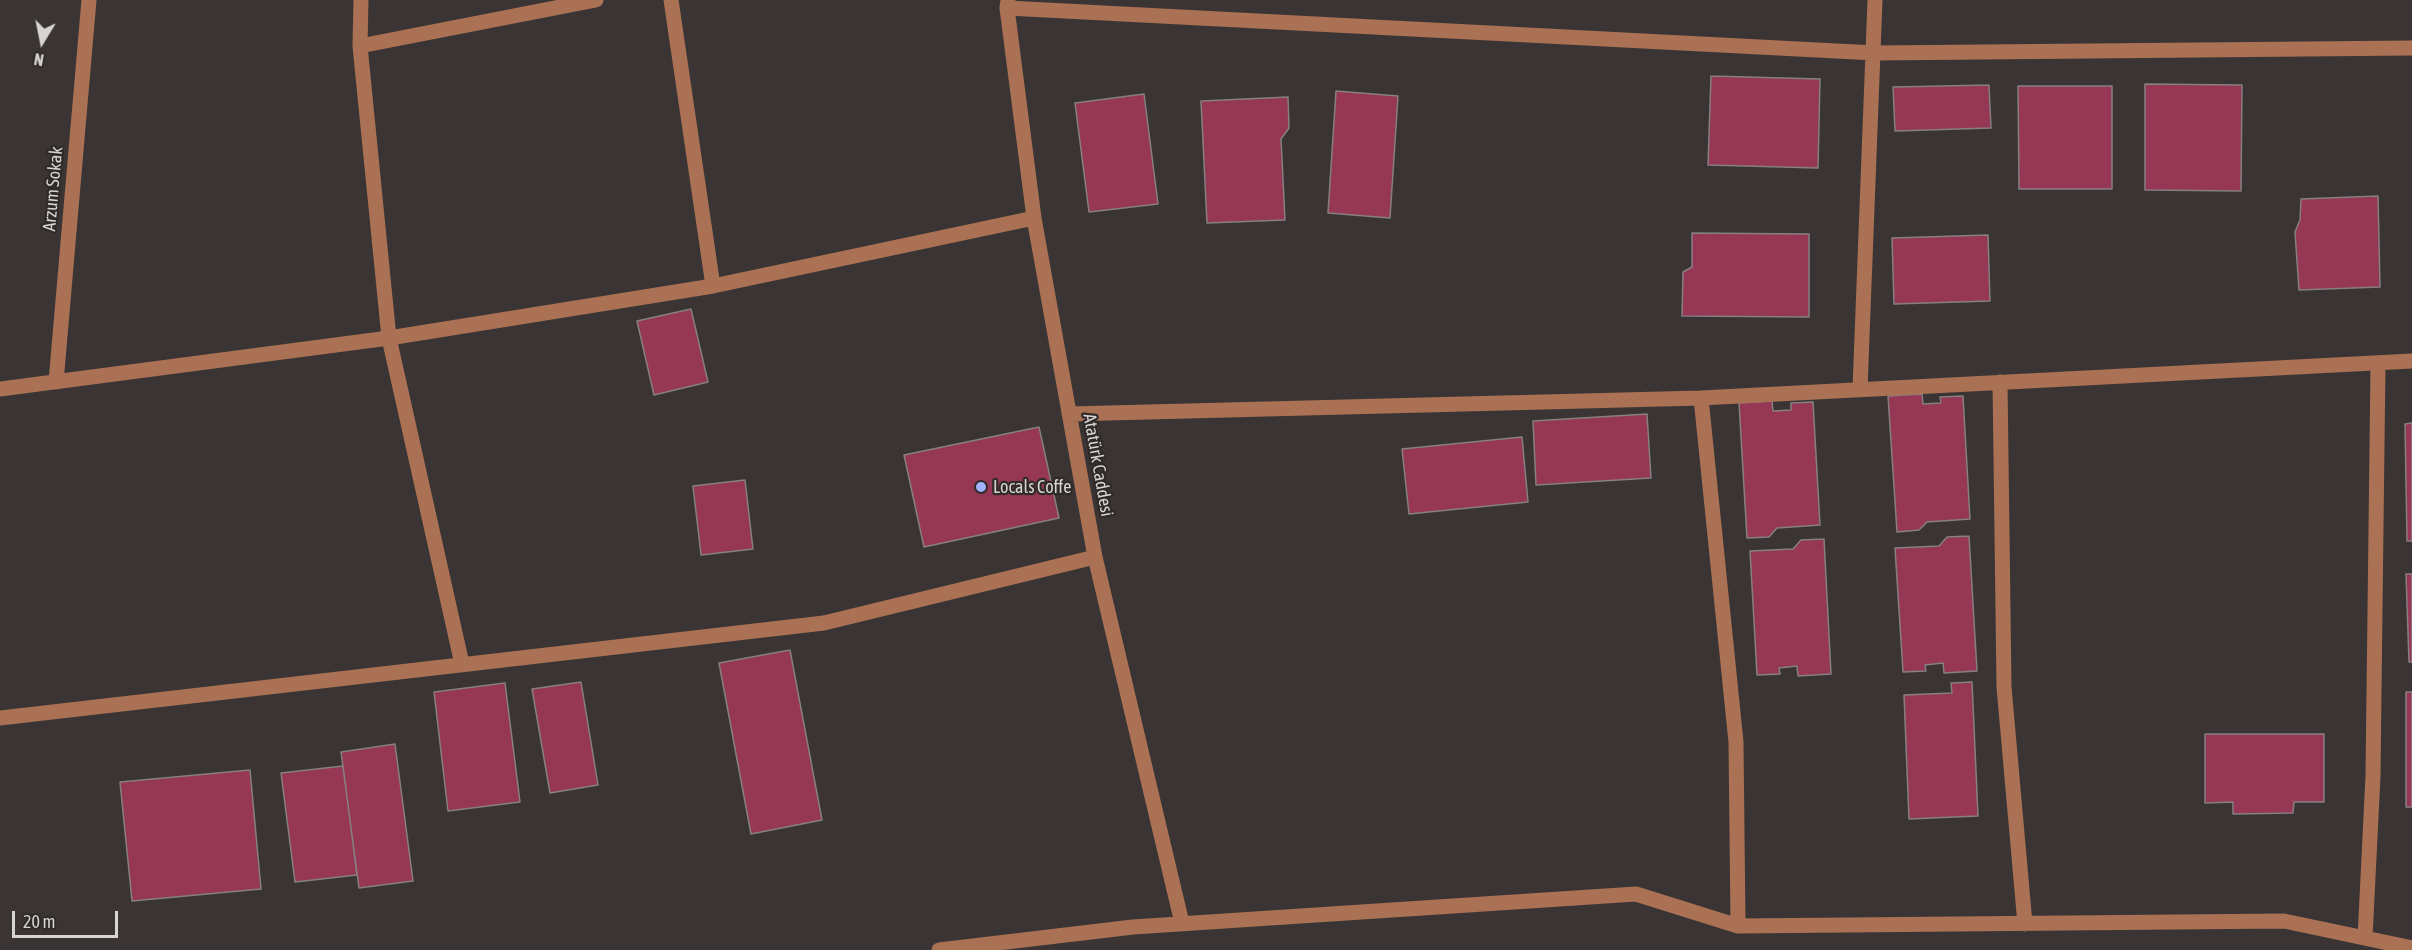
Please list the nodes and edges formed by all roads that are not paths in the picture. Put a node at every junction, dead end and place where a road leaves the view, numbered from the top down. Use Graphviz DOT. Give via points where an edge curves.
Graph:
graph roads {
  1 [pos="89,0"];
  2 [pos="362,0"];
  3 [pos="596,0"];
  4 [pos="671,0"];
  5 [pos="1875,0"];
  6 [pos="1006,3"];
  7 [pos="360,46"];
  8 [pos="2412,48"];
  9 [pos="1875,53"];
  10 [pos="1034,218"];
  11 [pos="713,286"];
  12 [pos="389,338"];
  13 [pos="2412,360"];
  14 [pos="2378,363"];
  15 [pos="56,382"];
  16 [pos="2000,382"];
  17 [pos="0,389"];
  18 [pos="1860,389"];
  19 [pos="1701,398"];
  20 [pos="1069,414"];
  21 [pos="1095,557"];
  22 [pos="462,664"];
  23 [pos="0,718"];
  24 [pos="1182,923"];
  25 [pos="2025,924"];
  26 [pos="1738,926"];
  27 [pos="2365,938"];
  28 [pos="2412,948"];
  29 [pos="939,950"];
  1 -- 15 [label="street, Arzum Sokak"];
  2 -- 7 [label="street"];
  3 -- 7 [label="street"];
  4 -- 11 [label="street"];
  5 -- 9 [label="street"];
  6 -- 9 [label="street"];
  6 -- 10 [label="street, Atatürk Caddesi"];
  7 -- 12 [label="street"];
  8 -- 9 [label="street"];
  9 -- 18 [label="street"];
  10 -- 11 [label="street"];
  10 -- 20 [label="street, Atatürk Caddesi"];
  11 -- 12 [label="street"];
  12 -- 15 [label="street"];
  12 -- 22 [label="street"];
  13 -- 14 [label="street"];
  14 -- 16 [label="street"];
  14 -- 27 [label="street" via="2373,776"];
  15 -- 17 [label="street"];
  16 -- 18 [label="street"];
  16 -- 25 [label="street" via="2004,687"];
  18 -- 19 [label="street"];
  19 -- 20 [label="street"];
  19 -- 26 [label="street" via="1736,742"];
  20 -- 21 [label="street, Atatürk Caddesi"];
  21 -- 22 [label="street" via="824,623"];
  21 -- 24 [label="street, Atatürk Caddesi"];
  22 -- 23 [label="street"];
  24 -- 26 [label="street" via="1636,894"];
  24 -- 29 [label="street"];
  25 -- 26 [label="street"];
  25 -- 27 [label="street" via="2284,921"];
  27 -- 28 [label="street"];
}
